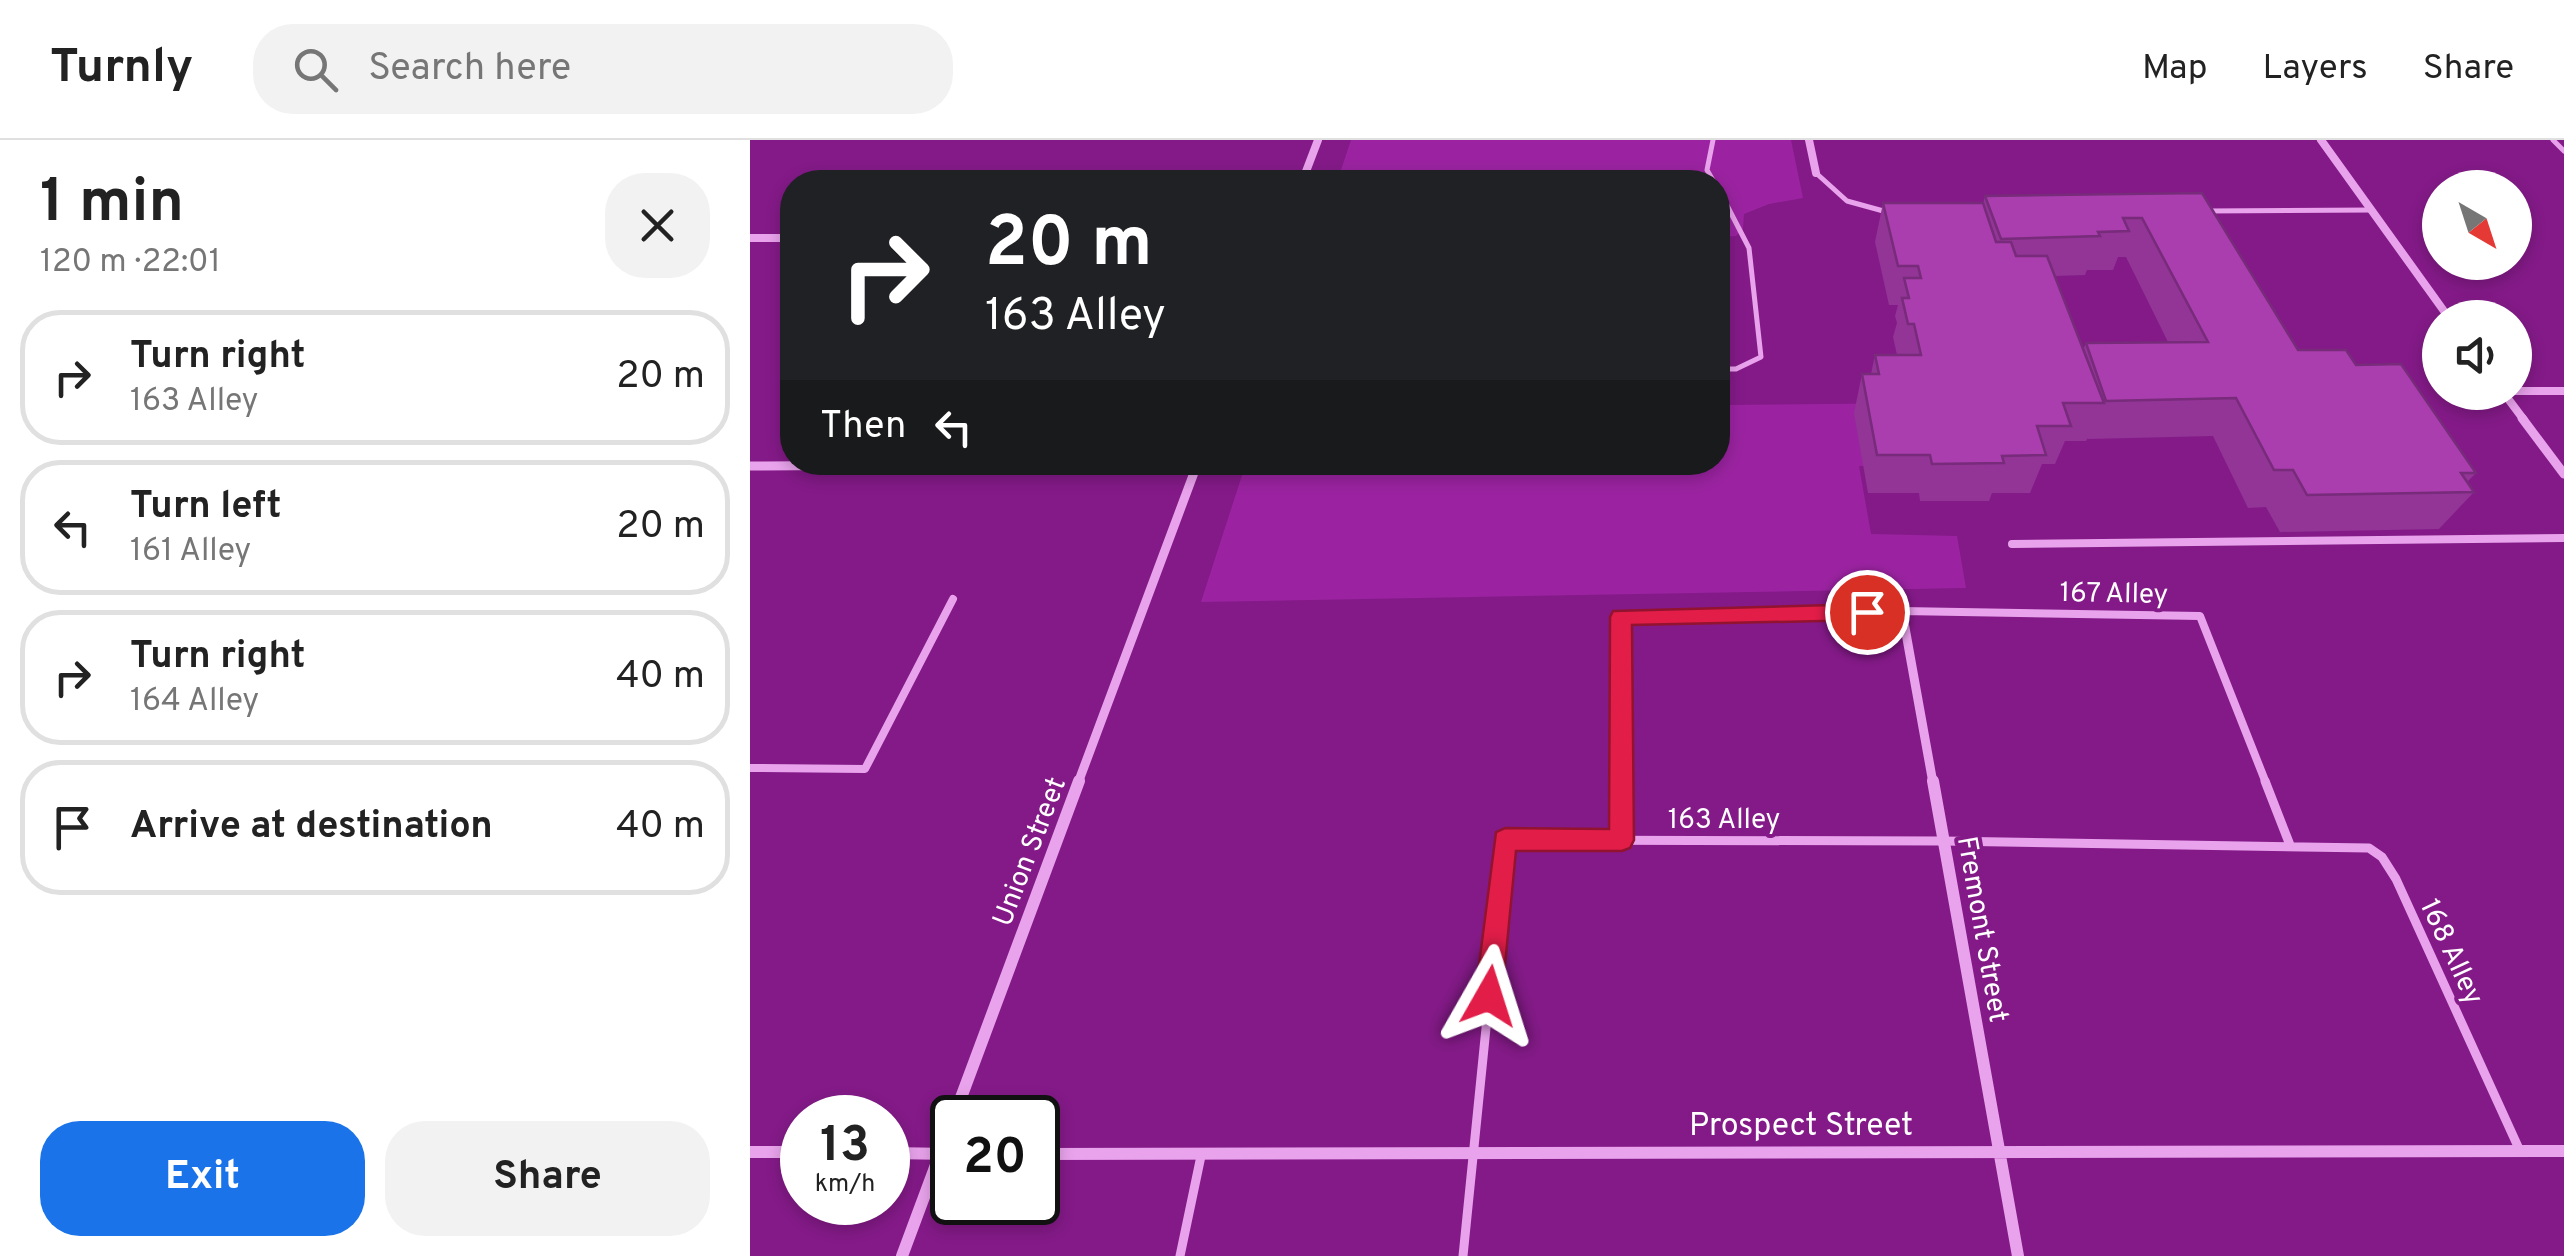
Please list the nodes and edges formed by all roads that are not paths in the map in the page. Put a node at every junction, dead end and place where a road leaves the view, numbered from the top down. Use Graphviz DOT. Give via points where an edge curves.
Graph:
graph roads {
  1 [pos="1318,140"];
  2 [pos="1714,140"];
  3 [pos="1810,140"];
  4 [pos="2321,140"];
  5 [pos="2553,140"];
  6 [pos="2564,151"];
  7 [pos="1307,170"];
  8 [pos="1707,170"];
  9 [pos="1816,174"];
  10 [pos="1730,209"];
  11 [pos="2372,210"];
  12 [pos="2197,212"];
  13 [pos="1901,214"];
  14 [pos="750,238"];
  15 [pos="780,238"];
  16 [pos="2436,300"];
  17 [pos="1730,369"];
  18 [pos="2532,391"];
  19 [pos="2564,391"];
  20 [pos="2517,410"];
  21 [pos="750,466"];
  22 [pos="780,466"];
  23 [pos="2564,474"];
  24 [pos="1193,475"];
  25 [pos="2564,538"];
  26 [pos="2012,544"];
  27 [pos="953,600"];
  28 [pos="1902,611"];
  29 [pos="750,768"];
  30 [pos="1622,840"];
  31 [pos="1943,841"];
  32 [pos="2290,845"];
  33 [pos="967,1095"];
  34 [pos="1998,1151"];
  35 [pos="2520,1151"];
  36 [pos="2564,1151"];
  37 [pos="750,1152"];
  38 [pos="780,1152"];
  39 [pos="1472,1152"];
  40 [pos="1060,1154"];
  41 [pos="1201,1156"];
  42 [pos="930,1191"];
  43 [pos="902,1256"];
  44 [pos="1180,1256"];
  45 [pos="1463,1256"];
  46 [pos="2018,1256"];
  1 -- 7 [label="street"];
  2 -- 8 [label="lane"];
  3 -- 9 [label="street"];
  4 -- 11 [label="street"];
  5 -- 6 [label="lane"];
  9 -- 13 [label="lane" via="1831,194 1858,208"];
  10 -- 17 [label="lane" via="1749,248 1761,357"];
  11 -- 12 [label="lane"];
  11 -- 16 [label="street"];
  14 -- 15 [label="street"];
  18 -- 19 [label="street"];
  20 -- 23 [label="street"];
  21 -- 22 [label="street"];
  24 -- 33 [label="street, Union Street"];
  25 -- 26 [label="lane"];
  27 -- 29 [label="lane" via="865,769"];
  28 -- 30 [label="lane" via="1621,617"];
  28 -- 31 [label="street, Fremont Street"];
  28 -- 32 [label="lane, 167 Alley" via="2200,616"];
  30 -- 31 [label="lane, 163 Alley"];
  30 -- 39 [label="lane, 163 Alley" via="1505,840"];
  31 -- 32 [label="lane, 163 Alley"];
  31 -- 34 [label="street, Fremont Street"];
  32 -- 35 [label="lane, 168 Alley" via="2369,848 2382,857"];
  34 -- 35 [label="street, Prospect Street"];
  34 -- 39 [label="street, Prospect Street"];
  34 -- 46 [label="street, Fremont Street"];
  35 -- 36 [label="street, Prospect Street"];
  37 -- 38 [label="street"];
  39 -- 41 [label="street, Prospect Street"];
  39 -- 45 [label="lane"];
  40 -- 41 [label="street, Prospect Street"];
  41 -- 44 [label="lane"];
  42 -- 43 [label="street, Union Street"];
}
